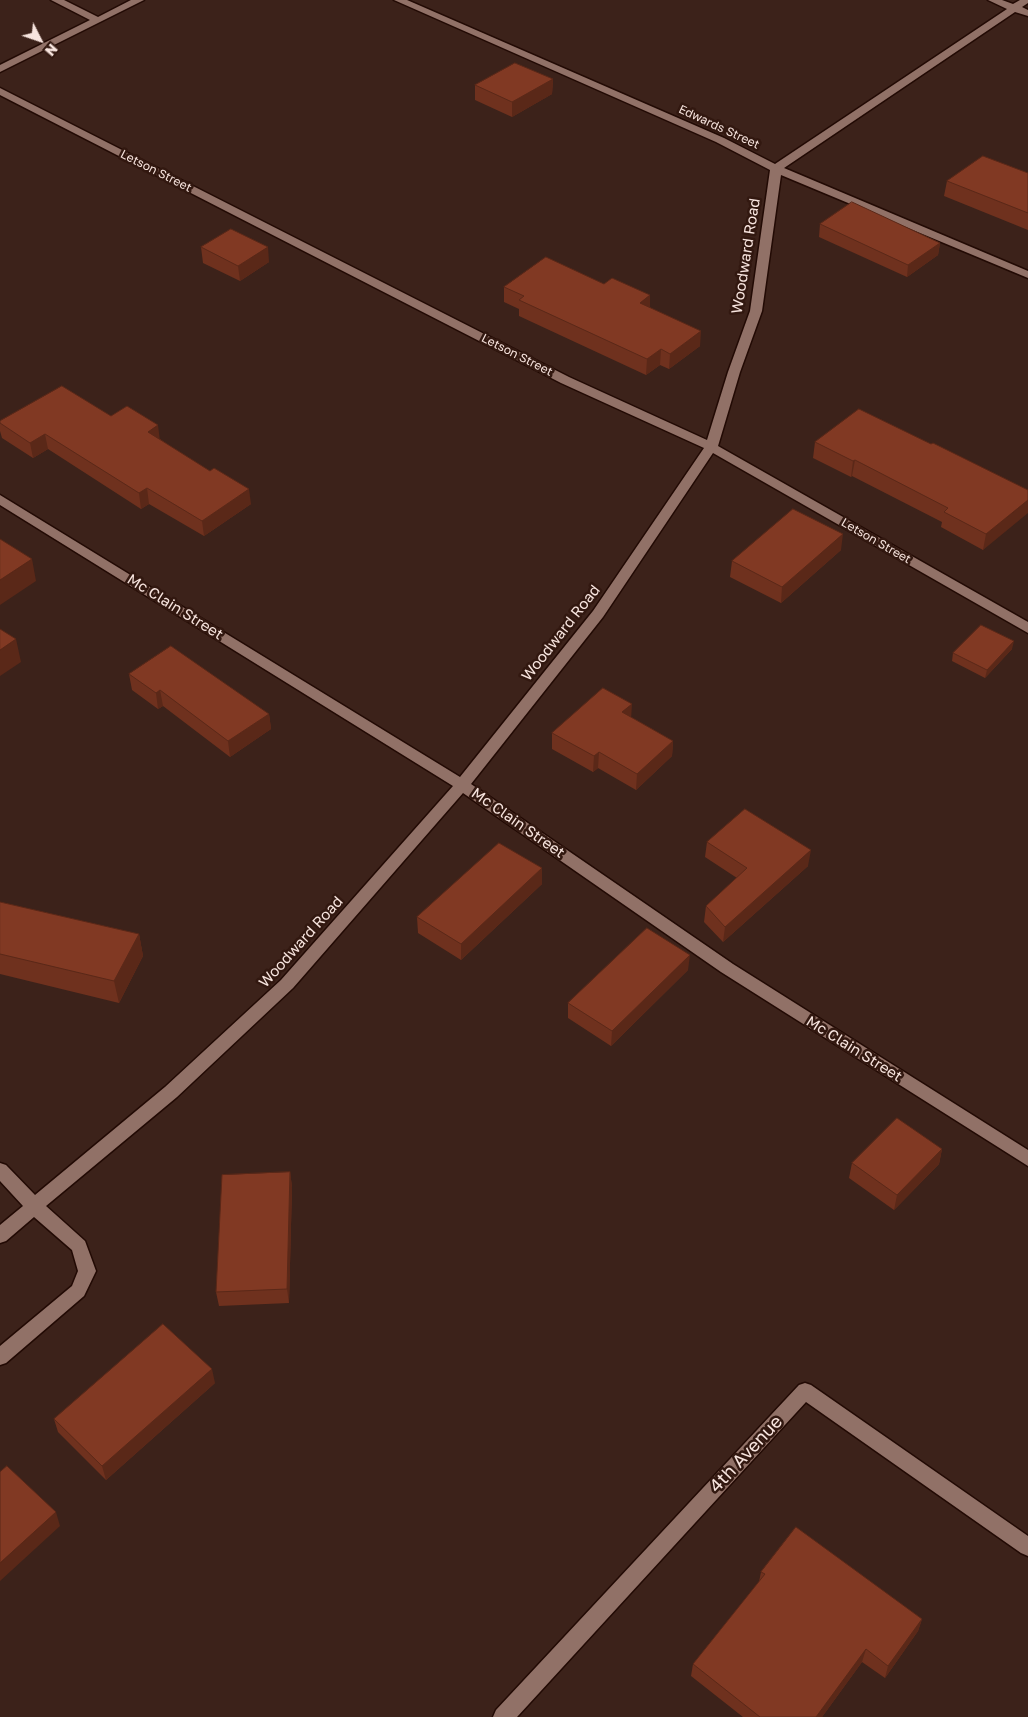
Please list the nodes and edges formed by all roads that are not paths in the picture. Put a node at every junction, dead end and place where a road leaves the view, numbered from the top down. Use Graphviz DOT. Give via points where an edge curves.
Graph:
graph roads {
  1 [pos="56,0"];
  2 [pos="139,0"];
  3 [pos="399,0"];
  4 [pos="993,0"];
  5 [pos="1026,0"];
  6 [pos="1014,8"];
  7 [pos="1028,13"];
  8 [pos="97,20"];
  9 [pos="0,69"];
  10 [pos="0,92"];
  11 [pos="776,169"];
  12 [pos="1028,275"];
  13 [pos="711,447"];
  14 [pos="0,498"];
  15 [pos="1028,628"];
  16 [pos="462,785"];
  17 [pos="1028,1159"];
  18 [pos="0,1170"];
  19 [pos="34,1206"];
  20 [pos="0,1236"];
  21 [pos="0,1357"];
  22 [pos="1028,1547"];
  23 [pos="503,1717"];
  1 -- 8 [label="street"];
  2 -- 8 [label="street"];
  3 -- 11 [label="street, Edwards Street" via="720,140"];
  4 -- 6 [label="street"];
  5 -- 6 [label="street"];
  6 -- 7 [label="street"];
  6 -- 11 [label="street"];
  8 -- 9 [label="street"];
  10 -- 13 [label="street, Letson Street" via="565,380"];
  11 -- 12 [label="street, Edwards Street"];
  11 -- 13 [label="street, Woodward Road" via="756,311"];
  13 -- 15 [label="street, Letson Street"];
  13 -- 16 [label="street, Woodward Road" via="598,614"];
  14 -- 16 [label="street, Mc Clain Street"];
  16 -- 17 [label="street, Mc Clain Street" via="727,968"];
  16 -- 19 [label="street, Woodward Road" via="287,984 171,1092"];
  18 -- 19 [label="street"];
  19 -- 20 [label="street, Woodward Road"];
  19 -- 21 [label="street" via="79,1246 87,1271 78,1290"];
  22 -- 23 [label="street, 4th Avenue" via="805,1391"];
}
